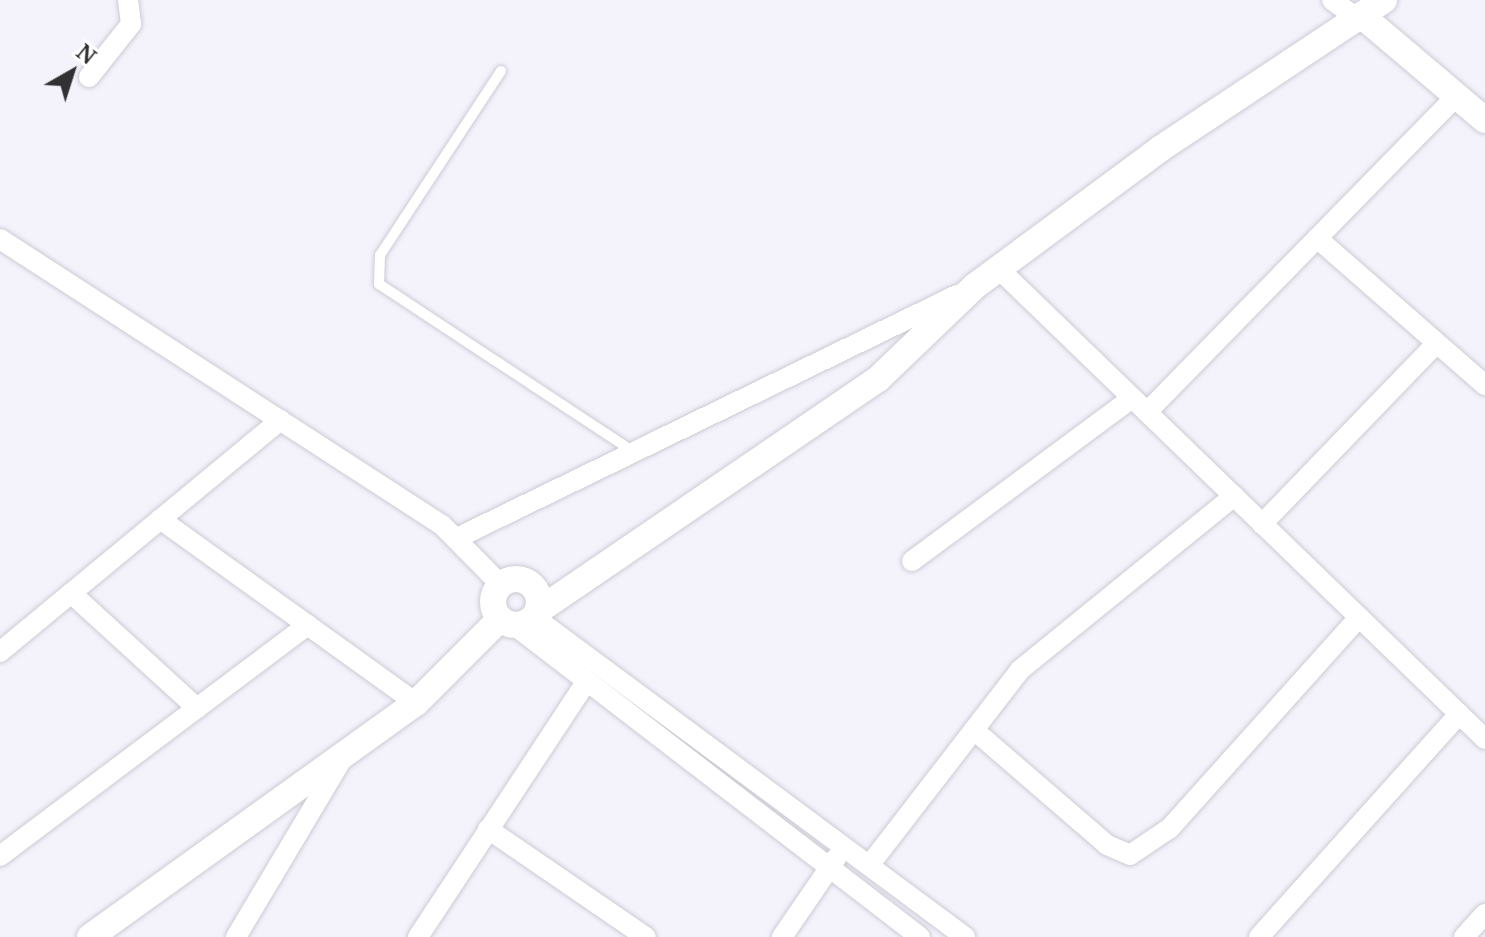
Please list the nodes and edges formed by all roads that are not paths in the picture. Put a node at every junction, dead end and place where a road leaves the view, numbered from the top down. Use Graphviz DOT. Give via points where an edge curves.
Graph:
graph roads {
  1 [pos="128,0"];
  2 [pos="1332,0"];
  3 [pos="1384,0"];
  4 [pos="1359,17"];
  5 [pos="501,71"];
  6 [pos="89,77"];
  7 [pos="1456,96"];
  8 [pos="1485,120"];
  9 [pos="1317,238"];
  10 [pos="0,239"];
  11 [pos="999,269"];
  12 [pos="975,286"];
  13 [pos="1435,345"];
  14 [pos="1485,385"];
  15 [pos="1140,405"];
  16 [pos="280,420"];
  17 [pos="634,452"];
  18 [pos="1234,496"];
  19 [pos="160,519"];
  20 [pos="1262,524"];
  21 [pos="459,537"];
  22 [pos="912,561"];
  23 [pos="501,585"];
  24 [pos="71,593"];
  25 [pos="1359,617"];
  26 [pos="521,618"];
  27 [pos="308,625"];
  28 [pos="0,652"];
  29 [pos="586,682"];
  30 [pos="416,703"];
  31 [pos="197,708"];
  32 [pos="1459,714"];
  33 [pos="974,730"];
  34 [pos="1485,739"];
  35 [pos="345,754"];
  36 [pos="488,829"];
  37 [pos="846,843"];
  38 [pos="0,856"];
  39 [pos="871,863"];
  40 [pos="828,868"];
  41 [pos="1485,914"];
  42 [pos="952,933"];
  43 [pos="1266,934"];
  44 [pos="90,937"];
  45 [pos="236,937"];
  46 [pos="418,937"];
  47 [pos="646,937"];
  48 [pos="782,937"];
  49 [pos="920,937"];
  50 [pos="1464,937"];
  1 -- 6 [label="street" via="131,24"];
  2 -- 4 [label="street"];
  3 -- 4 [label="street"];
  4 -- 7 [label="street"];
  4 -- 11 [label="street" via="1160,149"];
  5 -- 17 [label="lane" via="380,255 379,284"];
  7 -- 8 [label="street"];
  7 -- 9 [label="street"];
  9 -- 13 [label="street"];
  9 -- 15 [label="street"];
  10 -- 16 [label="street"];
  11 -- 12 [label="street"];
  11 -- 15 [label="street"];
  12 -- 17 [label="street"];
  12 -- 26 [label="street" via="878,379"];
  13 -- 14 [label="street"];
  13 -- 20 [label="street"];
  15 -- 18 [label="street"];
  15 -- 22 [label="street"];
  16 -- 19 [label="street"];
  16 -- 21 [label="street"];
  17 -- 21 [label="street"];
  18 -- 20 [label="street"];
  18 -- 33 [label="street" via="1020,670"];
  19 -- 24 [label="street"];
  19 -- 27 [label="street"];
  20 -- 25 [label="street"];
  21 -- 23 [label="street"];
  23 -- 26 [label="street" via="494,605"];
  23 -- 26 [label="street" via="530,584"];
  24 -- 28 [label="street"];
  24 -- 31 [label="street"];
  25 -- 32 [label="street"];
  25 -- 33 [label="street" via="1170,828 1130,855 1107,845"];
  26 -- 29 [label="street"];
  26 -- 30 [label="street"];
  26 -- 37 [label="street"];
  27 -- 30 [label="street"];
  27 -- 31 [label="street"];
  29 -- 36 [label="street"];
  29 -- 40 [label="street"];
  30 -- 35 [label="street"];
  31 -- 38 [label="street"];
  32 -- 34 [label="street"];
  32 -- 43 [label="street"];
  33 -- 39 [label="street"];
  35 -- 44 [label="street"];
  35 -- 45 [label="street"];
  36 -- 46 [label="street"];
  36 -- 47 [label="street"];
  37 -- 39 [label="street"];
  37 -- 40 [label="street"];
  39 -- 42 [label="street"];
  40 -- 48 [label="street"];
  40 -- 49 [label="street"];
  41 -- 50 [label="street"];
}
